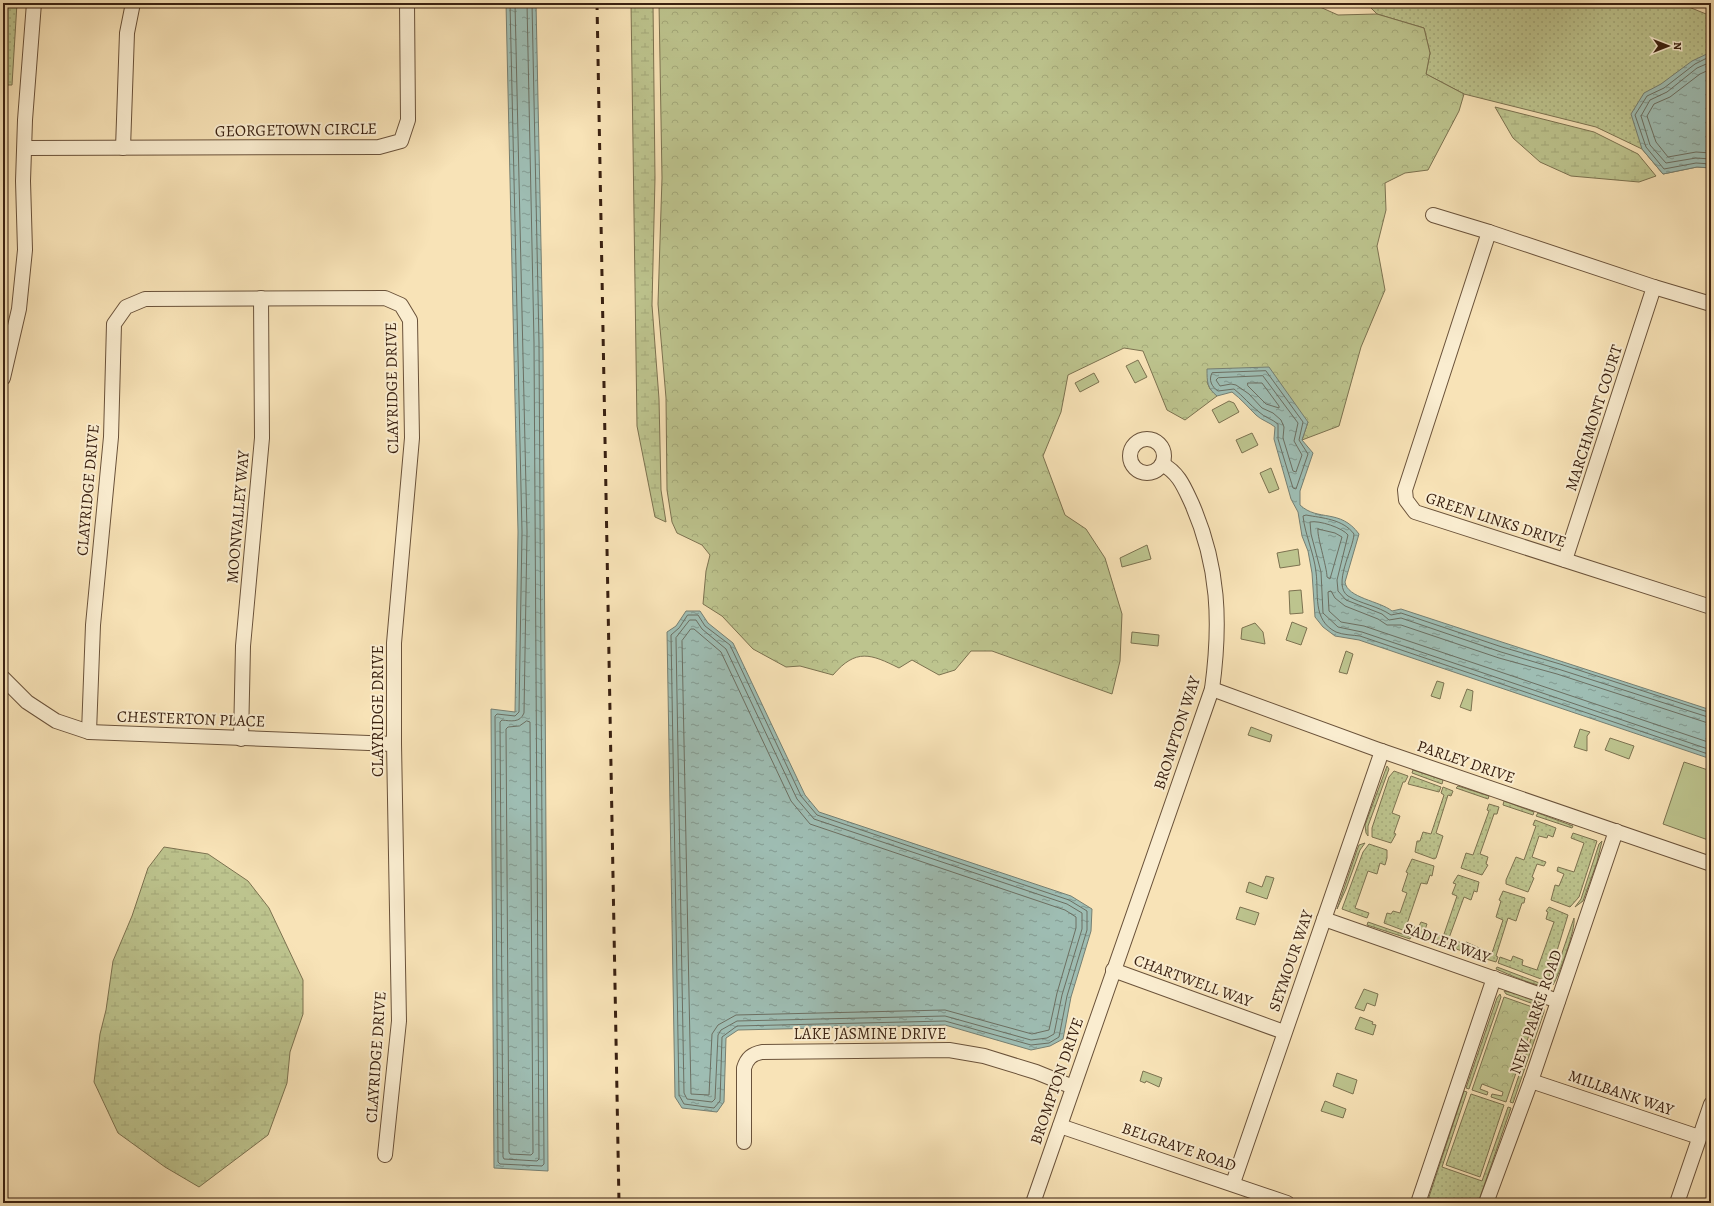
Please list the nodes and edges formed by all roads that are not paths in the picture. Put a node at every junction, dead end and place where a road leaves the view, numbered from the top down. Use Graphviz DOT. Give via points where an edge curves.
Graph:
graph roads {
  1 [pos="34,3"];
  2 [pos="133,3"];
  3 [pos="407,3"];
  4 [pos="25,148"];
  5 [pos="123,148"];
  6 [pos="1433,214"];
  7 [pos="1489,232"];
  8 [pos="1654,287"];
  9 [pos="261,298"];
  10 [pos="1711,304"];
  11 [pos="3,378"];
  12 [pos="1162,464"];
  13 [pos="1565,560"];
  14 [pos="1711,607"];
  15 [pos="3,678"];
  16 [pos="1212,689"];
  17 [pos="89,732"];
  18 [pos="241,738"];
  19 [pos="394,744"];
  20 [pos="1382,751"];
  21 [pos="1616,831"];
  22 [pos="1711,864"];
  23 [pos="1324,919"];
  24 [pos="1113,970"];
  25 [pos="1494,978"];
  26 [pos="1558,1001"];
  27 [pos="1284,1032"];
  28 [pos="1531,1081"];
  29 [pos="1073,1087"];
  30 [pos="1711,1104"];
  31 [pos="1060,1126"];
  32 [pos="1700,1137"];
  33 [pos="744,1142"];
  34 [pos="385,1155"];
  35 [pos="1233,1183"];
  36 [pos="1033,1203"];
  37 [pos="1287,1203"];
  38 [pos="1418,1203"];
  39 [pos="1486,1203"];
  40 [pos="1677,1203"];
  1 -- 4 [label="street"];
  2 -- 5 [label="street" via="127,33"];
  3 -- 5 [label="street, GEORGETOWN CIRCLE" via="408,120 401,140 379,147"];
  4 -- 5 [label="street, GEORGETOWN CIRCLE"];
  4 -- 11 [label="street" via="25,250 19,309"];
  6 -- 7 [label="street"];
  7 -- 8 [label="street"];
  7 -- 13 [label="street, GREEN LINKS DRIVE" via="1408,481 1406,500 1415,512"];
  8 -- 10 [label="street"];
  8 -- 13 [label="street, MARCHMONT COURT"];
  9 -- 17 [label="street, CLAYRIDGE DRIVE" via="145,299 126,307 114,324 111,437 93,625"];
  9 -- 18 [label="street, MOONVALLEY WAY" via="262,438 243,646"];
  9 -- 19 [label="street, CLAYRIDGE DRIVE" via="385,298 402,305 410,320 412,438 394,643"];
  12 -- 16 [label="street, BROMPTON WAY" via="1174,470 1185,489 1209,552 1217,613 1217,650"];
  13 -- 14 [label="street, GREEN LINKS DRIVE"];
  15 -- 17 [label="street, CHESTERTON PLACE" via="27,702 56,721"];
  16 -- 20 [label="street, PARLEY DRIVE"];
  16 -- 24 [label="street, BROMPTON WAY"];
  17 -- 18 [label="street, CHESTERTON PLACE"];
  18 -- 19 [label="street, CHESTERTON PLACE"];
  19 -- 34 [label="street, CLAYRIDGE DRIVE" via="399,1021"];
  20 -- 21 [label="street, PARLEY DRIVE"];
  20 -- 23 [label="street, SEYMOUR WAY"];
  21 -- 22 [label="street, PARLEY DRIVE"];
  21 -- 26 [label="street, NEW PARKE ROAD"];
  23 -- 25 [label="street, SADLER WAY"];
  23 -- 27 [label="street, SEYMOUR WAY"];
  24 -- 27 [label="street, CHARTWELL WAY"];
  24 -- 29 [label="street, BROMPTON DRIVE"];
  25 -- 26 [label="street, SADLER WAY"];
  25 -- 38 [label="street"];
  26 -- 28 [label="street, NEW PARKE ROAD"];
  27 -- 35 [label="street, SEYMOUR WAY"];
  28 -- 32 [label="street, MILLBANK WAY"];
  28 -- 39 [label="street, NEW PARKE ROAD"];
  29 -- 31 [label="street, BROMPTON DRIVE"];
  29 -- 33 [label="street, LAKE JASMINE DRIVE" via="984,1056 949,1050 756,1053 746,1061 744,1068"];
  30 -- 32 [label="street"];
  31 -- 35 [label="street, BELGRAVE ROAD"];
  31 -- 36 [label="street, BROMPTON DRIVE"];
  32 -- 40 [label="street"];
  35 -- 37 [label="street, BELGRAVE ROAD"];
}
